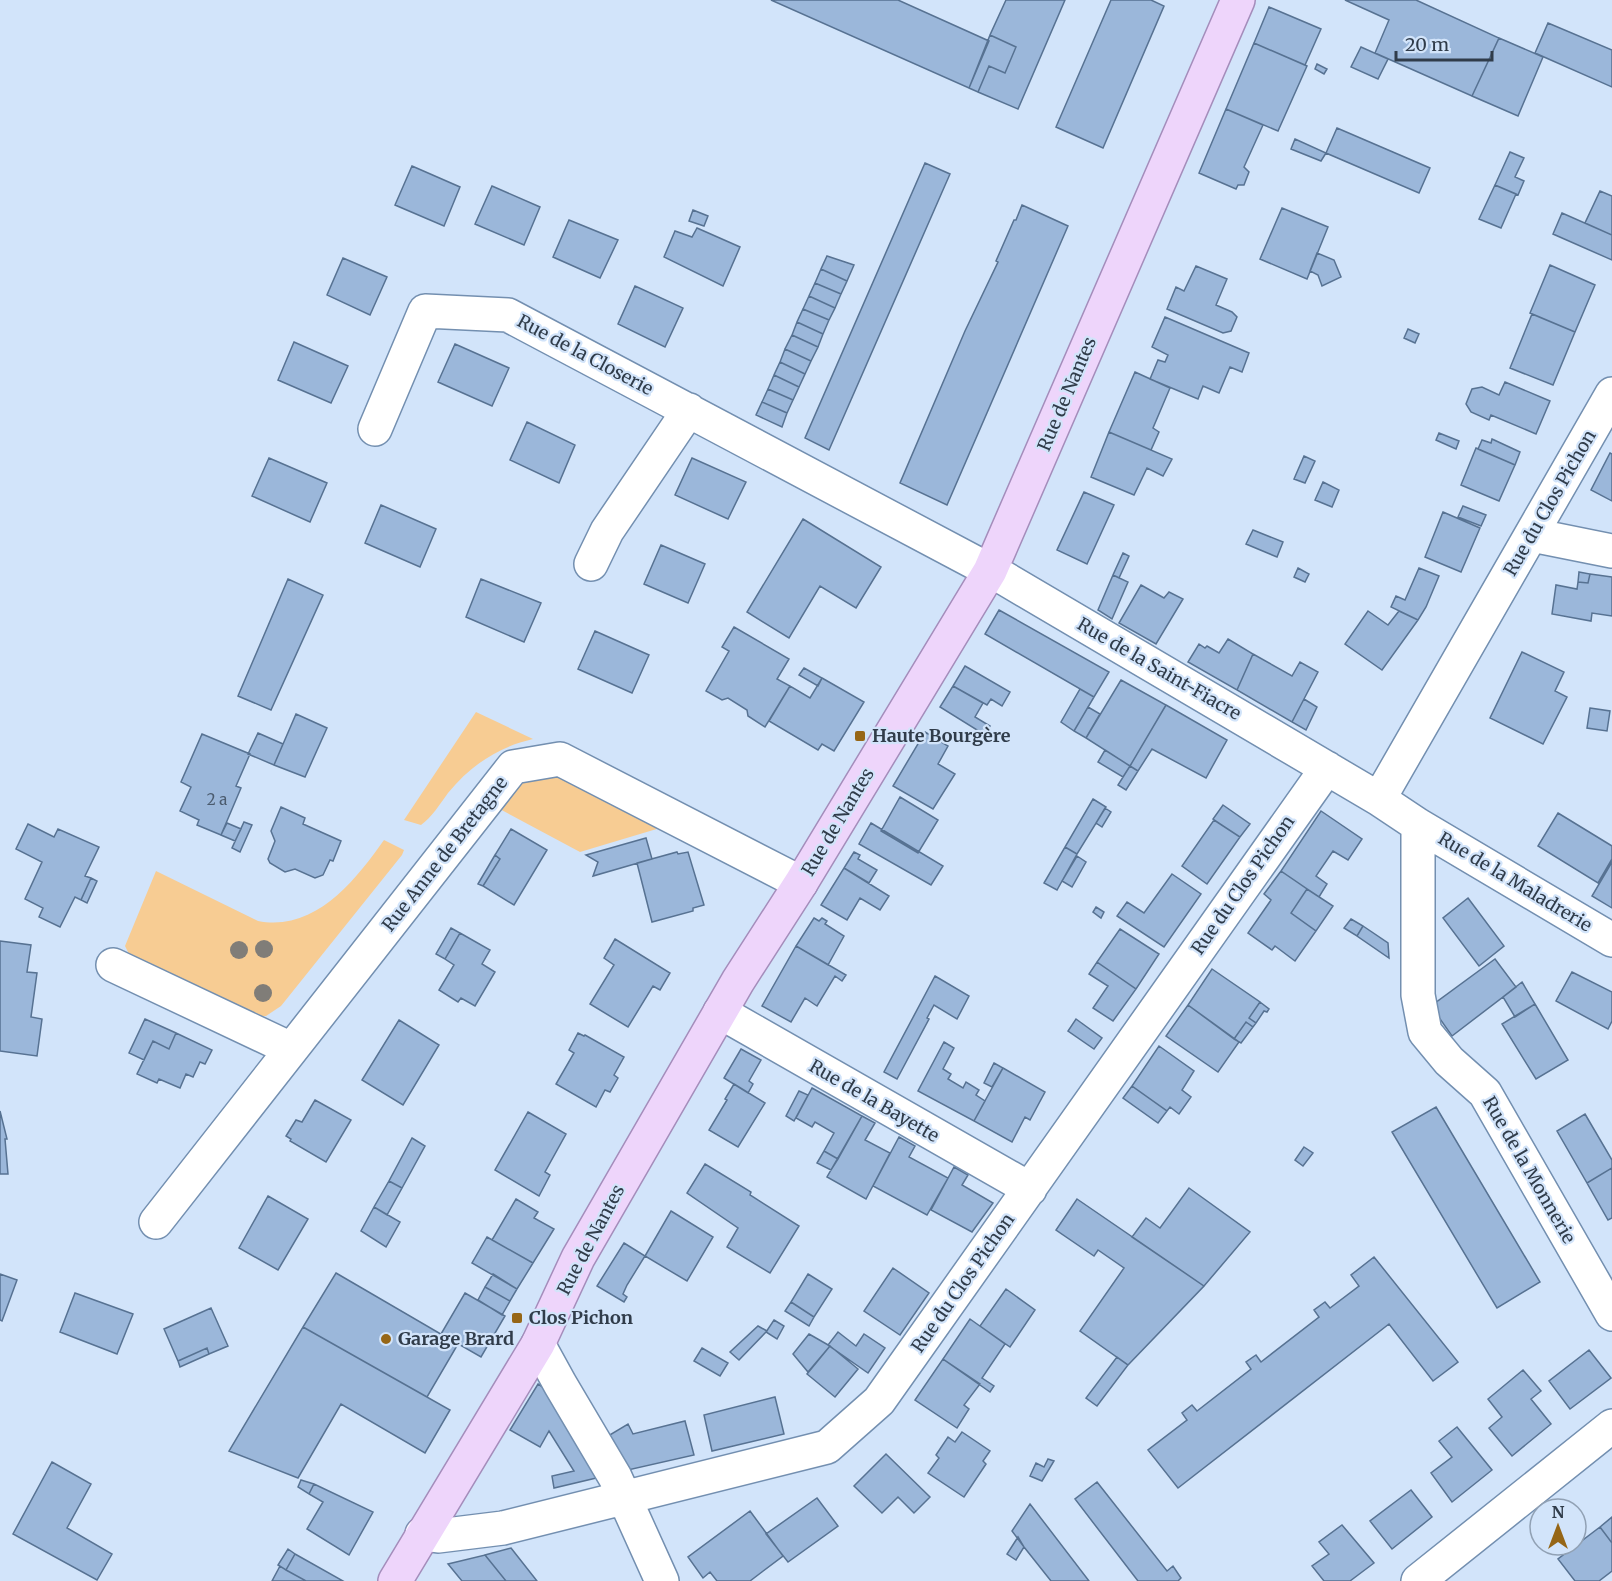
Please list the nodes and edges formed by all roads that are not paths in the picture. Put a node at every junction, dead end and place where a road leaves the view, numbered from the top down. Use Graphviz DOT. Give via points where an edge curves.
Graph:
graph roads {
  1 [pos="1238,0"];
  2 [pos="1612,394"];
  3 [pos="689,410"];
  4 [pos="375,429"];
  5 [pos="1532,536"];
  6 [pos="1612,551"];
  7 [pos="591,564"];
  8 [pos="990,571"];
  9 [pos="1327,768"];
  10 [pos="1380,799"];
  11 [pos="1418,825"];
  12 [pos="801,883"];
  13 [pos="1612,940"];
  14 [pos="113,965"];
  15 [pos="720,1012"];
  16 [pos="291,1049"];
  17 [pos="1030,1189"];
  18 [pos="156,1222"];
  19 [pos="1612,1314"];
  20 [pos="538,1344"];
  21 [pos="1612,1426"];
  22 [pos="625,1499"];
  23 [pos="422,1534"];
  24 [pos="395,1581"];
  25 [pos="662,1581"];
  26 [pos="1418,1581"];
  1 -- 8 [label="main road, Rue de Nantes"];
  2 -- 5 [label="street, Rue du Clos Pichon"];
  3 -- 4 [label="street, Rue de la Closerie" via="508,315 425,311"];
  3 -- 7 [label="street" via="606,531"];
  3 -- 8 [label="street, Rue de la Closerie"];
  5 -- 6 [label="street"];
  5 -- 10 [label="street, Rue du Clos Pichon"];
  8 -- 9 [label="street, Rue de la Saint-Fiacre"];
  8 -- 12 [label="main road, Rue de Nantes"];
  9 -- 10 [label="street, Rue de la Saint-Fiacre"];
  9 -- 17 [label="street, Rue du Clos Pichon"];
  10 -- 11 [label="street, Rue de la Maladrerie"];
  11 -- 13 [label="street, Rue de la Maladrerie"];
  11 -- 19 [label="street, Rue de la Monnerie" via="1418,995 1425,1032 1449,1061 1485,1093"];
  12 -- 15 [label="main road, Rue de Nantes"];
  12 -- 16 [label="street, Rue Anne de Bretagne" via="560,759 513,768"];
  14 -- 16 [label="street"];
  15 -- 17 [label="street, Rue de la Bayette"];
  15 -- 20 [label="main road, Rue de Nantes" via="578,1258"];
  16 -- 18 [label="street, Rue Anne de Bretagne"];
  17 -- 22 [label="street, Rue du Clos Pichon" via="879,1401 827,1448"];
  20 -- 22 [label="street"];
  20 -- 23 [label="main road, Rue de Nantes"];
  21 -- 26 [label="street"];
  22 -- 23 [label="street, Rue du Clos Pichon" via="503,1528 438,1536"];
  22 -- 25 [label="street"];
  23 -- 24 [label="main road, Rue de Nantes"];
}
